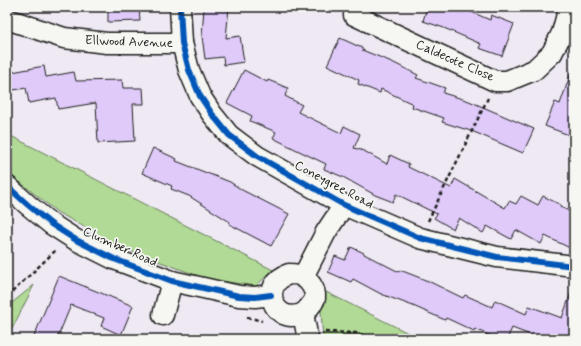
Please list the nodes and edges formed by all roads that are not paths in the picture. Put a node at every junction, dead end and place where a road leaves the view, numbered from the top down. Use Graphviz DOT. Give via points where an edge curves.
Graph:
graph roads {
  1 [pos="180,7"];
  2 [pos="569,7"];
  3 [pos="354,15"];
  4 [pos="7,19"];
  5 [pos="182,43"];
  6 [pos="7,186"];
  7 [pos="344,205"];
  8 [pos="574,266"];
  9 [pos="303,276"];
  10 [pos="172,281"];
  11 [pos="271,296"];
  12 [pos="303,314"];
  13 [pos="163,315"];
  14 [pos="308,339"];
  1 -- 5 [label="street, Coneygree Road"];
  2 -- 3 [label="street, Caldecote Close" via="562,32 552,53 534,70 507,81 496,81"];
  4 -- 5 [label="street, Ellwood Avenue" via="64,38 107,44"];
  5 -- 7 [label="street, Coneygree Road" via="189,70 200,96 229,135 258,156"];
  6 -- 10 [label="street, Clumber Road" via="51,224 76,240 114,259"];
  7 -- 8 [label="street, Coneygree Road" via="420,238 497,256"];
  7 -- 9 [label="street" via="326,232"];
  9 -- 11 [label="street" via="284,276 274,285"];
  9 -- 12 [label="street" via="312,286 315,298"];
  10 -- 11 [label="street, Clumber Road" via="239,296"];
  10 -- 13 [label="street"];
  11 -- 12 [label="street" via="275,307 283,314"];
  12 -- 14 [label="street"];
}
